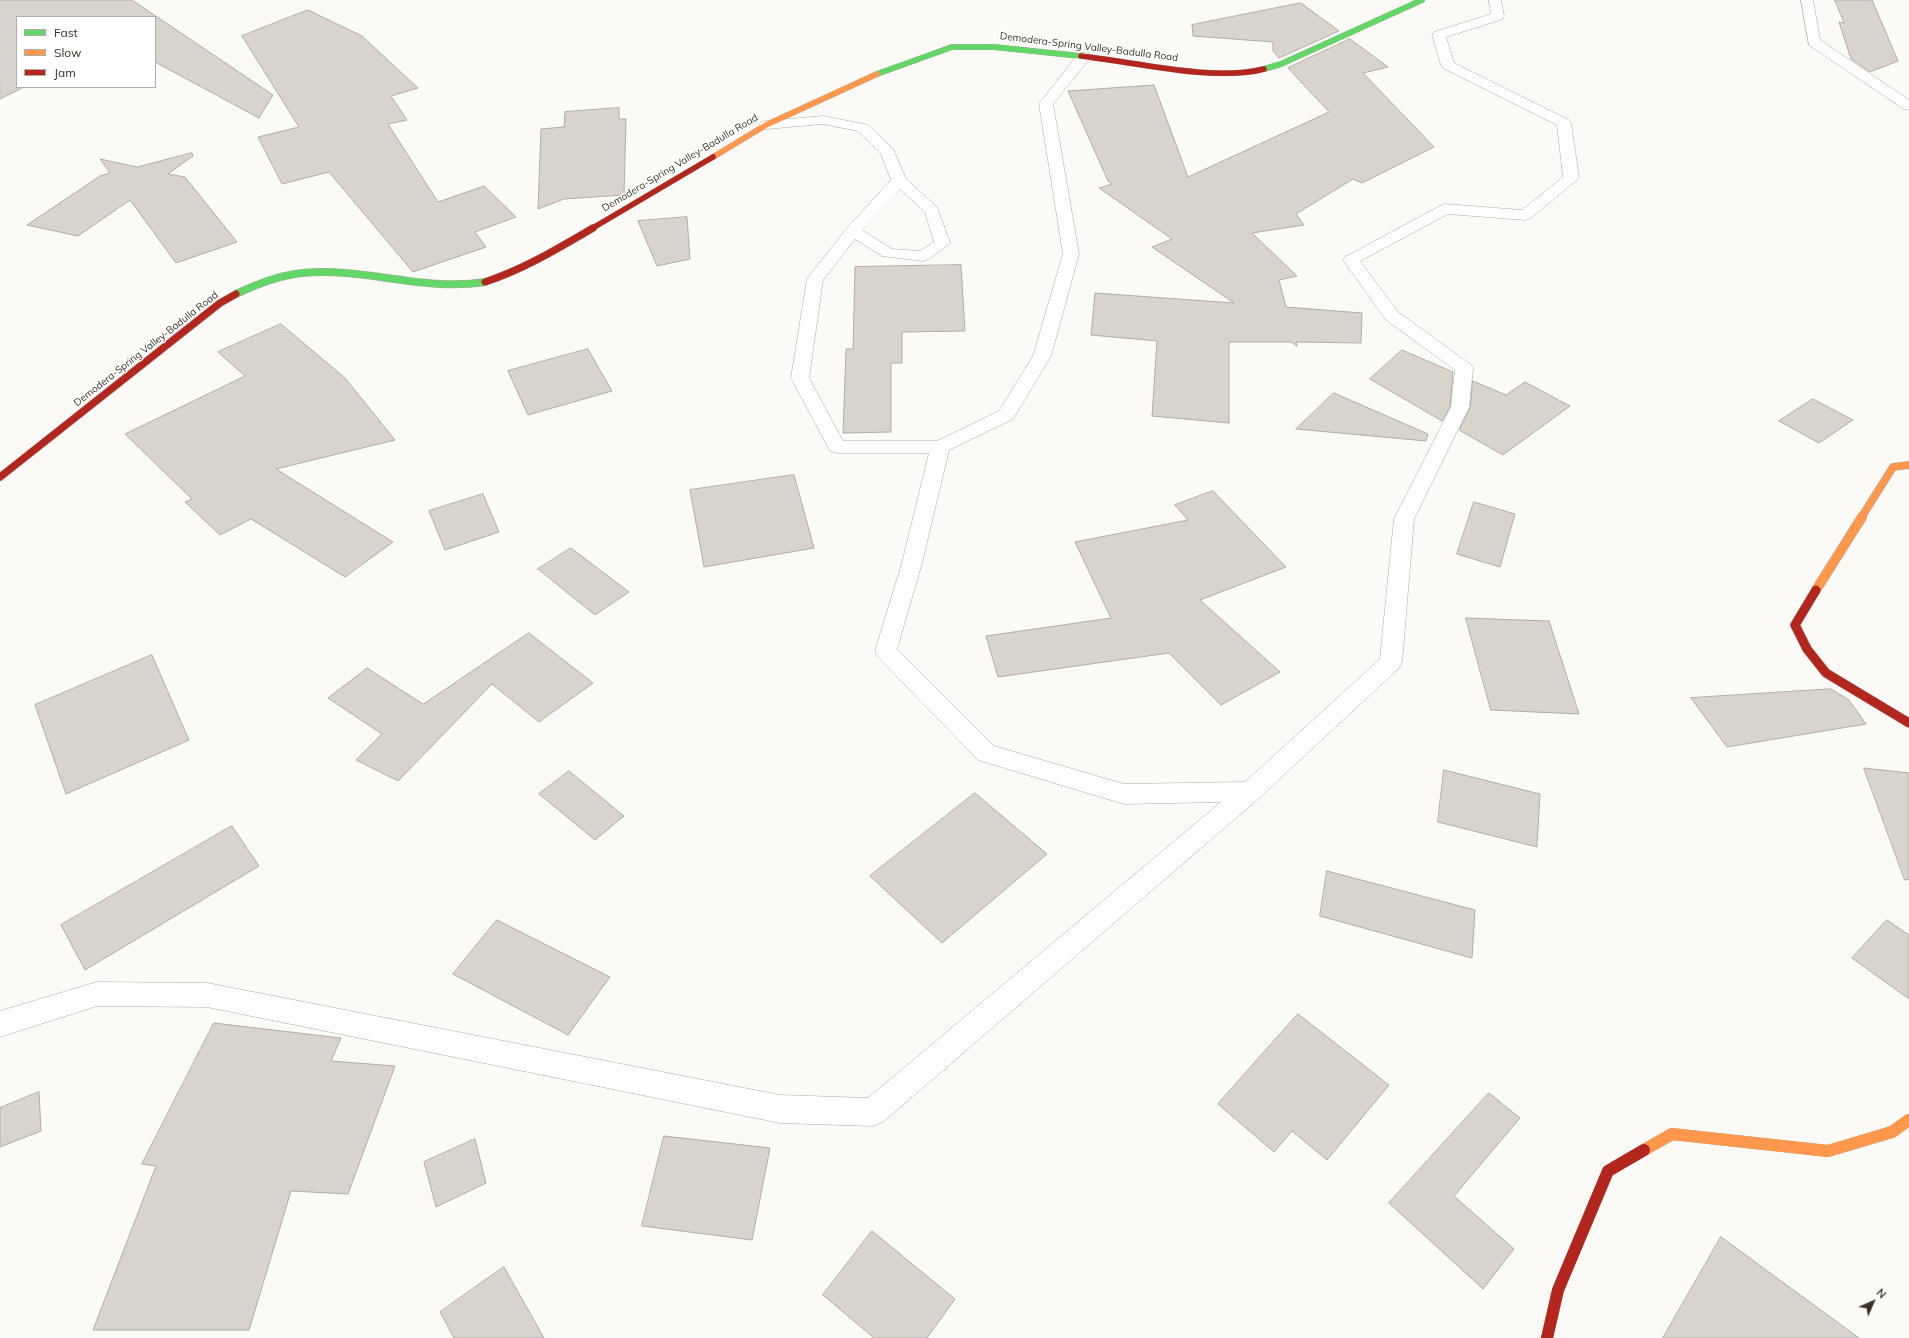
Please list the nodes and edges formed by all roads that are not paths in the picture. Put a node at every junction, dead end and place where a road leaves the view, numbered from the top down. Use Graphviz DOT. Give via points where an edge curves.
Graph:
graph roads {
  1 [pos="1422,0"];
  2 [pos="1495,0"];
  3 [pos="1807,0"];
  4 [pos="1084,56"];
  5 [pos="1909,106"];
  6 [pos="766,124"];
  7 [pos="899,181"];
  8 [pos="854,231"];
  9 [pos="940,447"];
  10 [pos="1909,465"];
  11 [pos="0,477"];
  12 [pos="1909,723"];
  13 [pos="1250,792"];
  14 [pos="0,1024"];
  15 [pos="1909,1120"];
  16 [pos="1547,1338"];
  1 -- 4 [label="main road, Demodera-Spring Valley-Badulla Road" via="1281,64 1252,72 1217,73"];
  2 -- 13 [label="lane" via="1498,16 1439,35 1448,65 1564,123 1571,178 1524,215 1445,209 1351,260 1392,316 1464,368 1460,407 1404,519 1391,662"];
  3 -- 5 [label="lane" via="1814,42"];
  4 -- 6 [label="main road, Demodera-Spring Valley-Badulla Road" via="994,47 952,47 872,76"];
  4 -- 9 [label="lane" via="1046,104 1071,254 1042,356 1006,415"];
  6 -- 7 [label="lane" via="823,120 863,128 888,152"];
  6 -- 11 [label="main road, Demodera-Spring Valley-Badulla Road" via="550,254 524,269 500,278 471,284 448,285 324,271 285,274 250,286 220,303"];
  7 -- 8 [label="lane"];
  7 -- 8 [label="lane" via="932,210 942,243 923,256 888,254"];
  8 -- 9 [label="lane" via="815,279 800,378 837,447"];
  9 -- 13 [label="lane" via="912,563 886,651 986,753 1124,794"];
  10 -- 12 [label="main road" via="1893,467 1795,625 1807,649 1826,673"];
  13 -- 14 [label="lane" via="873,1112 780,1110 207,995 97,994"];
  15 -- 16 [label="main road" via="1892,1132 1828,1151 1672,1134 1608,1171 1558,1290"];
}
